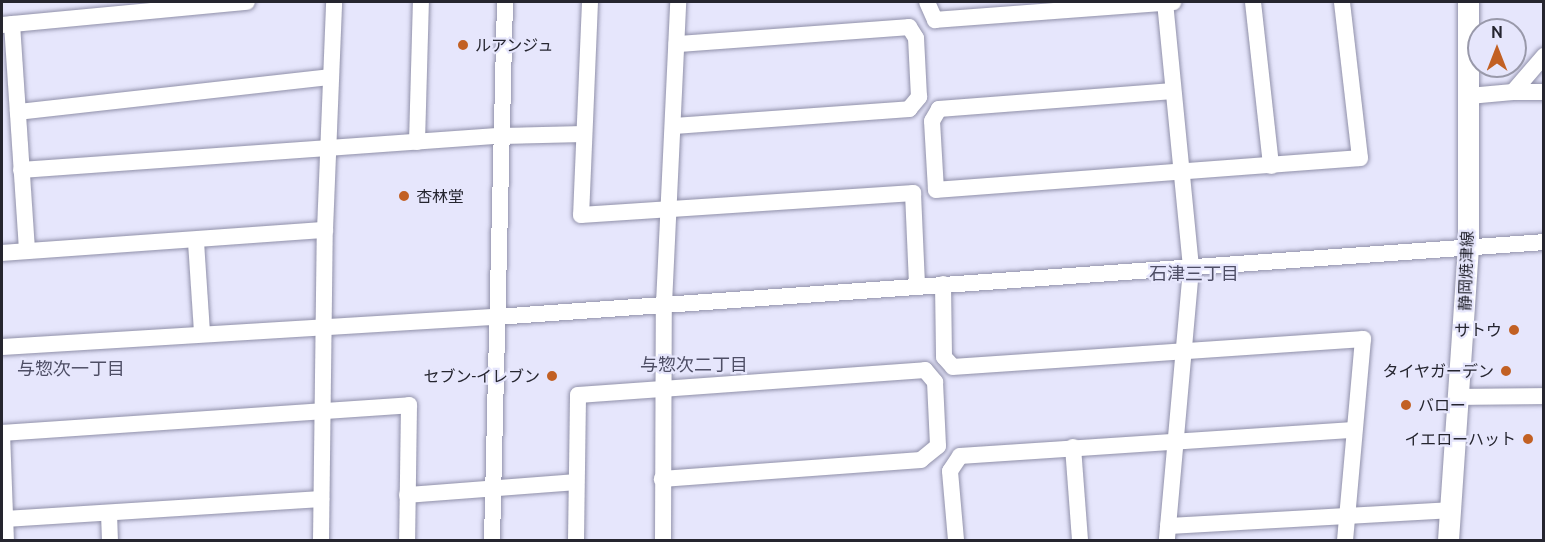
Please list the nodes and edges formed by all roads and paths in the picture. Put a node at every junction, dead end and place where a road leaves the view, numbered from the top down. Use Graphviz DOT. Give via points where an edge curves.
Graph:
graph roads {
  1 [pos="247,2"];
  2 [pos="334,2"];
  3 [pos="421,2"];
  4 [pos="505,2"];
  5 [pos="590,2"];
  6 [pos="678,2"];
  7 [pos="927,2"];
  8 [pos="1168,2"];
  9 [pos="1253,2"];
  10 [pos="1342,2"];
  11 [pos="1468,2"];
  12 [pos="158,6"];
  13 [pos="7,24"];
  14 [pos="677,44"];
  15 [pos="1544,56"];
  16 [pos="330,77"];
  17 [pos="1173,91"];
  18 [pos="1513,92"];
  19 [pos="1544,92"];
  20 [pos="1469,96"];
  21 [pos="18,112"];
  22 [pos="674,126"];
  23 [pos="584,134"];
  24 [pos="501,136"];
  25 [pos="417,142"];
  26 [pos="328,149"];
  27 [pos="1271,166"];
  28 [pos="21,170"];
  29 [pos="1180,174"];
  30 [pos="670,208"];
  31 [pos="325,230"];
  32 [pos="196,242"];
  33 [pos="1544,242"];
  34 [pos="1468,247"];
  35 [pos="27,251"];
  36 [pos="2,253"];
  37 [pos="1191,268"];
  38 [pos="943,284"];
  39 [pos="917,285"];
  40 [pos="664,304"];
  41 [pos="496,317"];
  42 [pos="323,328"];
  43 [pos="202,333"];
  44 [pos="2,347"];
  45 [pos="1183,350"];
  46 [pos="664,387"];
  47 [pos="1544,396"];
  48 [pos="1460,397"];
  49 [pos="321,410"];
  50 [pos="1353,430"];
  51 [pos="2,433"];
  52 [pos="1175,441"];
  53 [pos="1073,447"];
  54 [pos="662,479"];
  55 [pos="575,482"];
  56 [pos="492,489"];
  57 [pos="407,495"];
  58 [pos="321,499"];
  59 [pos="1450,510"];
  60 [pos="109,513"];
  61 [pos="1347,516"];
  62 [pos="5,519"];
  63 [pos="1168,533"];
  64 [pos="6,540"];
  65 [pos="110,540"];
  66 [pos="321,540"];
  67 [pos="407,540"];
  68 [pos="492,540"];
  69 [pos="576,540"];
  70 [pos="663,540"];
  71 [pos="956,540"];
  72 [pos="1080,540"];
  73 [pos="1345,540"];
  74 [pos="1448,540"];
  1 -- 12 [label="street"];
  2 -- 16 [label="street"];
  3 -- 25 [label="street"];
  4 -- 24 [label="street"];
  5 -- 23 [label="street"];
  6 -- 14 [label="street"];
  7 -- 8 [label="street" via="935,20"];
  8 -- 17 [label="street"];
  9 -- 27 [label="street"];
  10 -- 27 [label="street" via="1360,158"];
  11 -- 20 [label="main road, 静岡焼津線"];
  12 -- 13 [label="street"];
  13 -- 21 [label="street"];
  14 -- 22 [label="street"];
  14 -- 22 [label="street" via="909,27 916,38 919,97 909,109"];
  15 -- 18 [label="street"];
  16 -- 21 [label="street"];
  16 -- 26 [label="street"];
  17 -- 29 [label="street"];
  17 -- 29 [label="street" via="939,109 932,121 936,190"];
  18 -- 19 [label="street"];
  18 -- 20 [label="street"];
  20 -- 34 [label="main road, 静岡焼津線"];
  21 -- 28 [label="street"];
  22 -- 30 [label="street"];
  23 -- 24 [label="street"];
  23 -- 30 [label="street" via="581,215"];
  24 -- 25 [label="street"];
  24 -- 41 [label="street"];
  25 -- 26 [label="street"];
  26 -- 28 [label="street"];
  26 -- 31 [label="street"];
  27 -- 29 [label="street"];
  28 -- 35 [label="street"];
  29 -- 37 [label="street"];
  30 -- 39 [label="street" via="913,193"];
  30 -- 40 [label="street"];
  31 -- 32 [label="street"];
  31 -- 42 [label="street"];
  32 -- 35 [label="street"];
  32 -- 43 [label="street"];
  33 -- 34 [label="street"];
  34 -- 37 [label="street"];
  34 -- 48 [label="main road, 静岡焼津線"];
  35 -- 36 [label="street"];
  37 -- 38 [label="street"];
  37 -- 45 [label="street"];
  38 -- 39 [label="street"];
  38 -- 45 [label="street" via="944,357 953,367"];
  39 -- 40 [label="street"];
  40 -- 41 [label="street"];
  40 -- 46 [label="street"];
  41 -- 42 [label="street"];
  41 -- 56 [label="street"];
  42 -- 43 [label="street"];
  42 -- 49 [label="street"];
  43 -- 44 [label="street"];
  45 -- 50 [label="street" via="1363,339"];
  45 -- 52 [label="street"];
  46 -- 54 [label="street"];
  46 -- 54 [label="street" via="925,370 935,382 938,446 921,460"];
  46 -- 55 [label="street" via="578,395"];
  47 -- 48 [label="street"];
  48 -- 59 [label="main road, 静岡焼津線"];
  49 -- 51 [label="street"];
  49 -- 57 [label="street" via="409,405"];
  49 -- 58 [label="street"];
  50 -- 52 [label="street"];
  50 -- 61 [label="street"];
  51 -- 62 [label="street"];
  52 -- 53 [label="street"];
  52 -- 63 [label="street"];
  53 -- 71 [label="street" via="960,456 950,471"];
  53 -- 72 [label="street"];
  54 -- 70 [label="street"];
  55 -- 56 [label="street"];
  55 -- 69 [label="street"];
  56 -- 57 [label="street"];
  56 -- 68 [label="street"];
  57 -- 67 [label="street"];
  58 -- 60 [label="street"];
  58 -- 66 [label="street"];
  59 -- 61 [label="street"];
  59 -- 74 [label="main road, 静岡焼津線"];
  60 -- 62 [label="street"];
  60 -- 65 [label="street"];
  61 -- 63 [label="street"];
  61 -- 73 [label="street"];
  62 -- 64 [label="street"];
}
